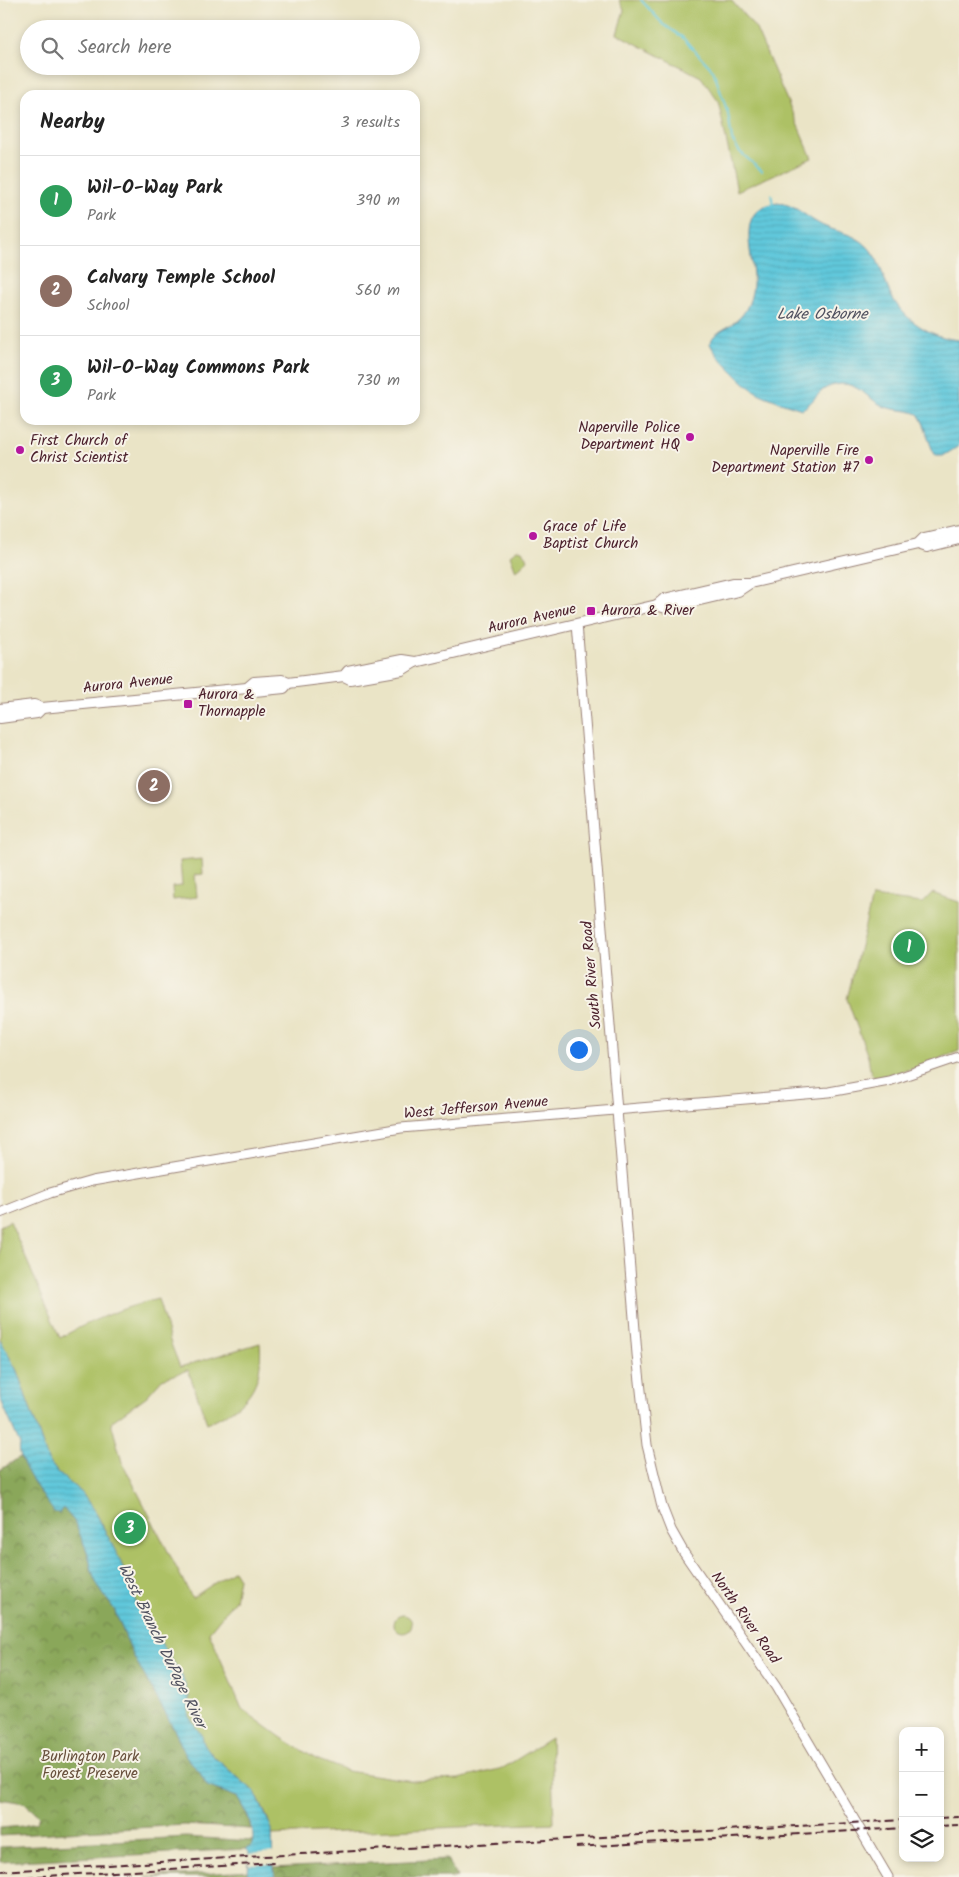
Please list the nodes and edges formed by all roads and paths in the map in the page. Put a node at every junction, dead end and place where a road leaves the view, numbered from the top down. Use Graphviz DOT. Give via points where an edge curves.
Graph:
graph roads {
  1 [pos="959,530"];
  2 [pos="959,539"];
  3 [pos="918,544"];
  4 [pos="577,624"];
  5 [pos="42,708"];
  6 [pos="0,709"];
  7 [pos="0,718"];
  8 [pos="959,1057"];
  9 [pos="617,1110"];
  10 [pos="0,1213"];
  11 [pos="637,1354"];
  12 [pos="888,1877"];
  1 -- 3 [label="main road, Aurora Avenue" via="924,538"];
  2 -- 3 [label="main road, Aurora Avenue" via="927,546"];
  3 -- 4 [label="main road, Aurora Avenue" via="750,583 738,591 666,608 657,605"];
  4 -- 5 [label="main road, Aurora Avenue" via="414,662 402,660 348,670 344,676 288,683 284,688 275,690 247,688"];
  4 -- 9 [label="street, South River Road"];
  5 -- 6 [label="main road, Aurora Avenue" via="34,705"];
  5 -- 7 [label="main road, Aurora Avenue" via="37,713"];
  8 -- 9 [label="street, West Jefferson Avenue" via="889,1081 829,1092"];
  9 -- 10 [label="street, West Jefferson Avenue" via="363,1133 92,1180 50,1192"];
  9 -- 11 [label="street, South River Road"];
  11 -- 12 [label="street, North River Road" via="647,1445 671,1530 776,1687"];
}
